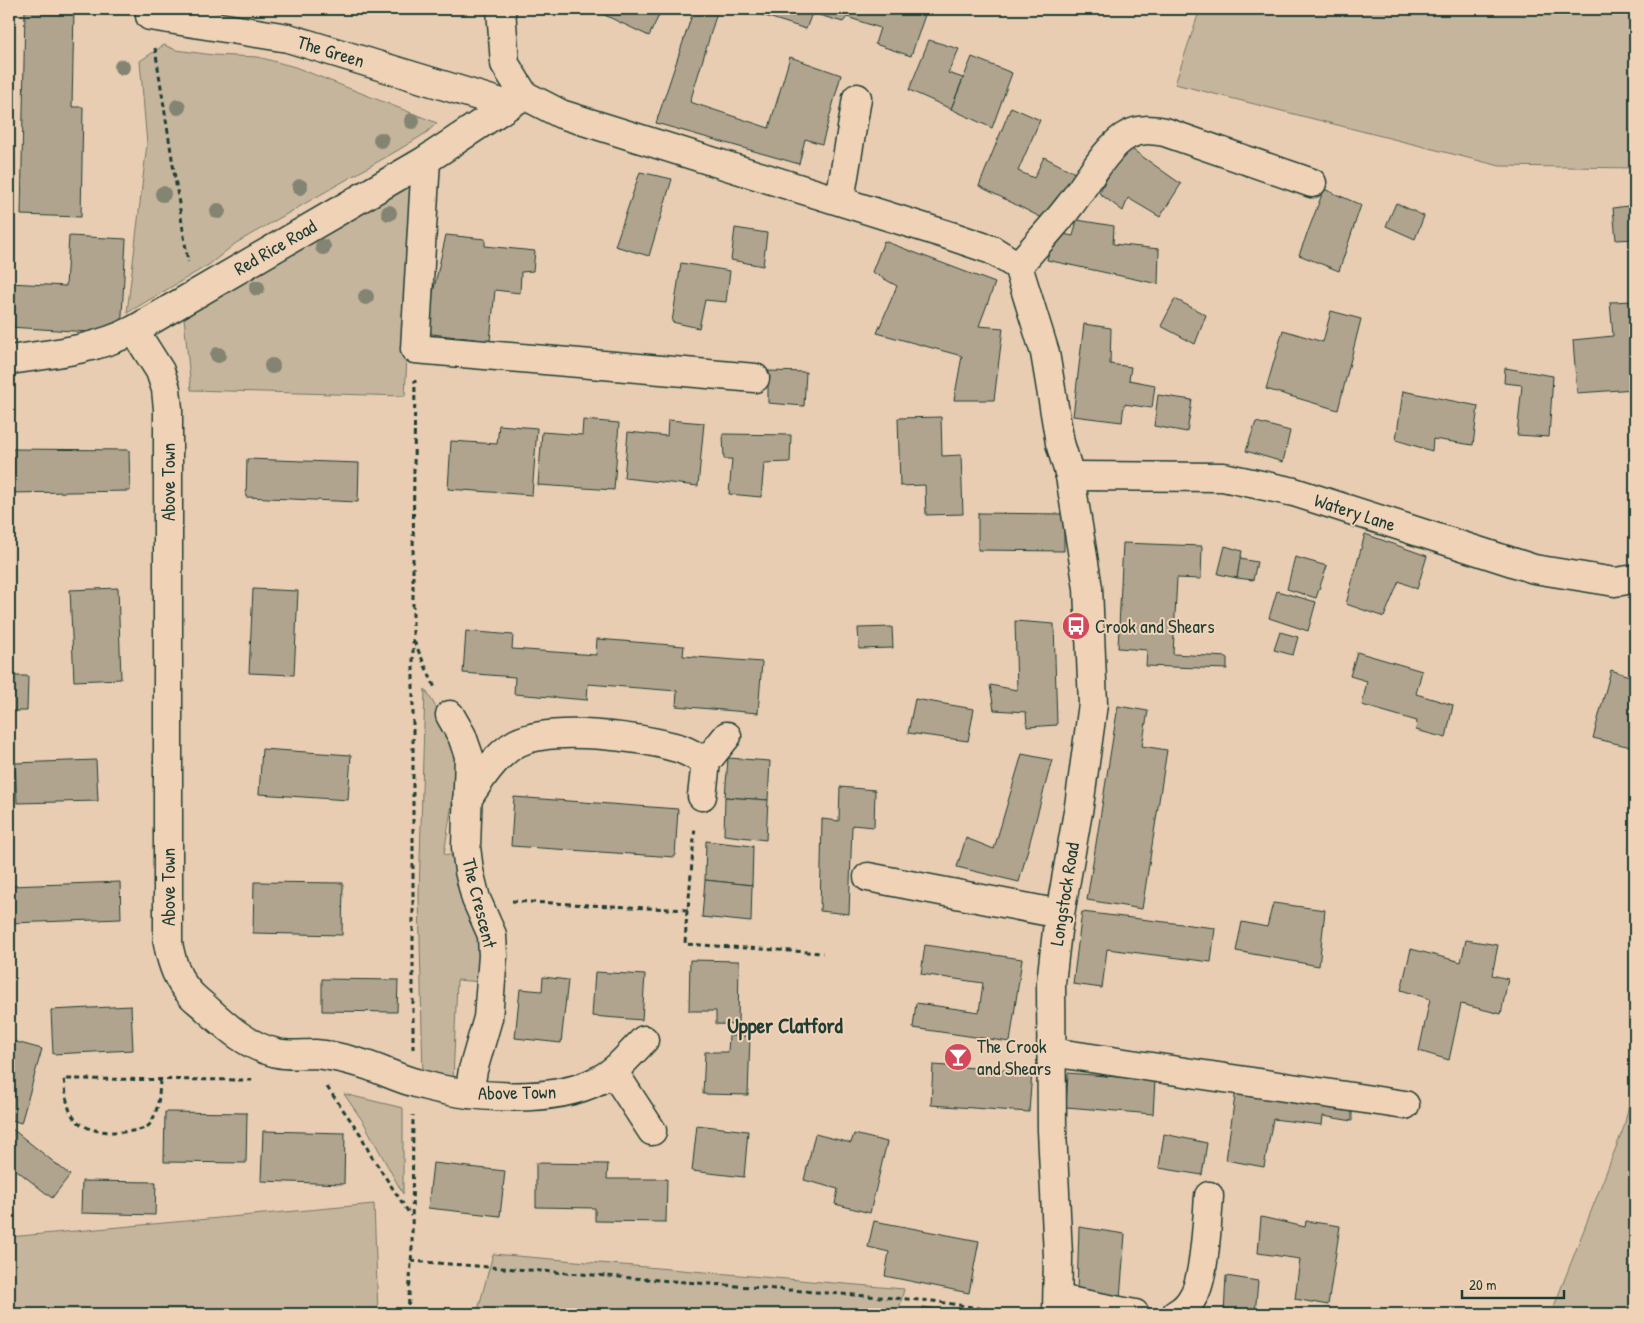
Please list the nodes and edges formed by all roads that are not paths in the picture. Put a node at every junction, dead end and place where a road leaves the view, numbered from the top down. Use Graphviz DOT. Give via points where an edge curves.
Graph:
graph roads {
  1 [pos="501,9"];
  2 [pos="150,16"];
  3 [pos="857,98"];
  4 [pos="516,100"];
  5 [pos="426,160"];
  6 [pos="1312,183"];
  7 [pos="840,200"];
  8 [pos="1018,266"];
  9 [pos="134,330"];
  10 [pos="9,360"];
  11 [pos="755,378"];
  12 [pos="1070,476"];
  13 [pos="1635,579"];
  14 [pos="450,715"];
  15 [pos="727,736"];
  16 [pos="706,762"];
  17 [pos="702,796"];
  18 [pos="467,800"];
  19 [pos="868,877"];
  20 [pos="1060,914"];
  21 [pos="644,1040"];
  22 [pos="1052,1052"];
  23 [pos="613,1071"];
  24 [pos="469,1094"];
  25 [pos="1405,1105"];
  26 [pos="652,1131"];
  27 [pos="1209,1196"];
  28 [pos="1058,1307"];
  29 [pos="1135,1314"];
  30 [pos="1176,1314"];
  1 -- 4 [label="street" via="505,64"];
  2 -- 4 [label="street, The Green" via="288,38"];
  3 -- 7 [label="street"];
  4 -- 5 [label="street, Red Rice Road"];
  4 -- 7 [label="street, The Green"];
  5 -- 9 [label="street, Red Rice Road"];
  5 -- 11 [label="street" via="415,349"];
  6 -- 8 [label="street" via="1165,132 1138,131 1122,138 1109,151 1069,206"];
  7 -- 8 [label="street, The Green" via="992,250"];
  8 -- 12 [label="street, Longstock Road" via="1045,353 1060,443"];
  9 -- 10 [label="street, Red Rice Road" via="103,344"];
  9 -- 24 [label="street, Above Town" via="160,371 168,409 168,943 178,977 188,992 228,1028 261,1049 278,1054 336,1057 413,1083"];
  12 -- 13 [label="street, Watery Lane" via="1223,478 1294,492 1534,569 1615,582"];
  12 -- 20 [label="street, Longstock Road" via="1088,588 1092,704 1079,806"];
  14 -- 18 [label="street, The Crescent" via="462,736 468,756"];
  15 -- 16 [label="street"];
  16 -- 17 [label="street"];
  16 -- 18 [label="street" via="681,749 647,740 584,734 550,736 516,743 487,770"];
  18 -- 24 [label="street, The Crescent" via="469,871 476,899 492,936 493,956 488,1018"];
  19 -- 20 [label="street"];
  20 -- 22 [label="street, Longstock Road" via="1051,983"];
  21 -- 23 [label="street, Above Town"];
  22 -- 25 [label="street"];
  22 -- 28 [label="street, Longstock Road"];
  23 -- 24 [label="street, Above Town" via="598,1081 553,1094"];
  23 -- 26 [label="street"];
  27 -- 30 [label="street" via="1199,1280 1195,1294"];
  28 -- 29 [label="street"];
}
